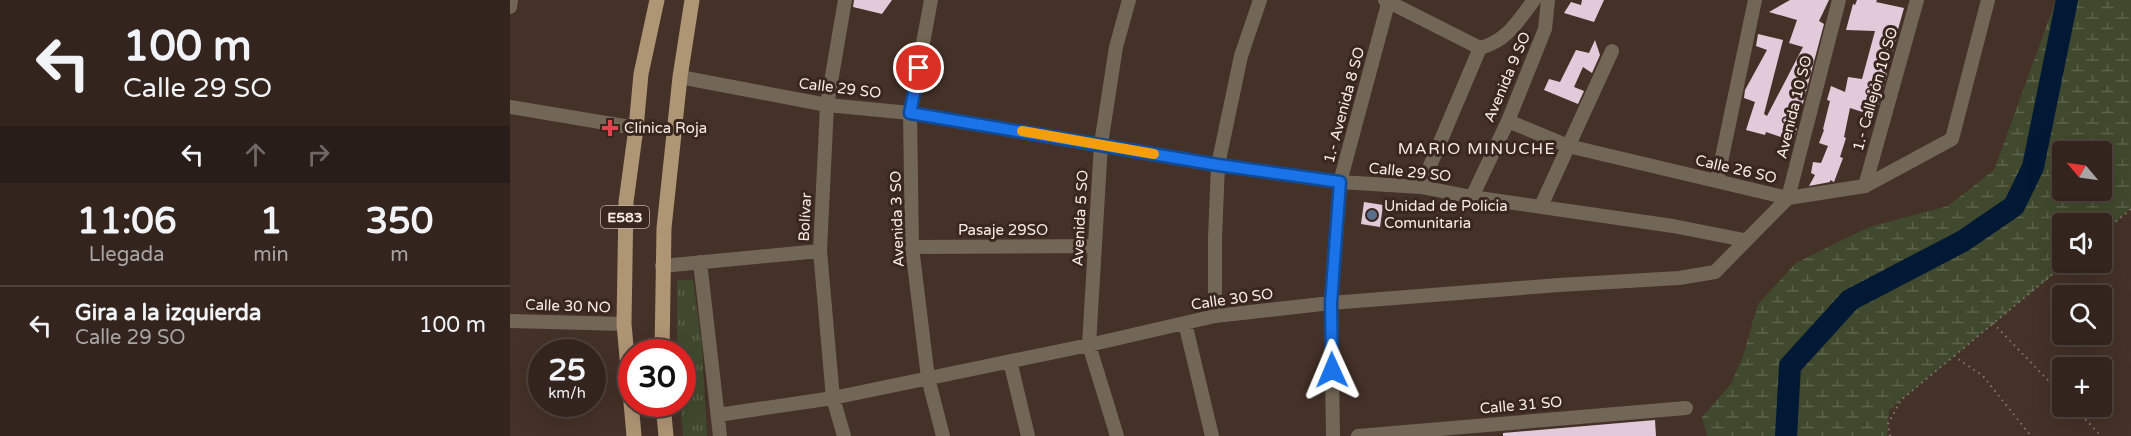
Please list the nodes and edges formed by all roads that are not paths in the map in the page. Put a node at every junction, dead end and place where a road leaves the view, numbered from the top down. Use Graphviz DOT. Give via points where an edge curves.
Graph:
graph roads {
  1 [pos="511,0"];
  2 [pos="657,0"];
  3 [pos="692,0"];
  4 [pos="845,0"];
  5 [pos="931,0"];
  6 [pos="1129,0"];
  7 [pos="1260,0"];
  8 [pos="1387,0"];
  9 [pos="1534,0"];
  10 [pos="1548,0"];
  11 [pos="1755,0"];
  12 [pos="1839,0"];
  13 [pos="1917,0"];
  14 [pos="1988,0"];
  15 [pos="510,7"];
  16 [pos="1480,48"];
  17 [pos="1612,51"];
  18 [pos="680,77"];
  19 [pos="827,105"];
  20 [pos="510,107"];
  21 [pos="910,113"];
  22 [pos="1508,121"];
  23 [pos="636,128"];
  24 [pos="1101,144"];
  25 [pos="1568,146"];
  26 [pos="1218,165"];
  27 [pos="1717,181"];
  28 [pos="1340,182"];
  29 [pos="1864,186"];
  30 [pos="1421,187"];
  31 [pos="1472,197"];
  32 [pos="1788,198"];
  33 [pos="1541,207"];
  34 [pos="1744,240"];
  35 [pos="1095,246"];
  36 [pos="912,247"];
  37 [pos="820,251"];
  38 [pos="700,262"];
  39 [pos="662,266"];
  40 [pos="1331,303"];
  41 [pos="1215,316"];
  42 [pos="510,321"];
  43 [pos="1185,323"];
  44 [pos="624,324"];
  45 [pos="662,339"];
  46 [pos="1089,345"];
  47 [pos="1010,361"];
  48 [pos="928,378"];
  49 [pos="833,398"];
  50 [pos="1686,408"];
  51 [pos="718,415"];
  52 [pos="664,417"];
  53 [pos="634,436"];
  54 [pos="666,436"];
  55 [pos="720,436"];
  56 [pos="844,436"];
  57 [pos="943,436"];
  58 [pos="1028,436"];
  59 [pos="1117,436"];
  60 [pos="1212,436"];
  61 [pos="1333,436"];
  62 [pos="1359,436"];
  1 -- 15 [label="street"];
  2 -- 23 [label="main road, E583" via="641,74"];
  3 -- 18 [label="main road, E583"];
  4 -- 19 [label="street, Bolívar"];
  5 -- 21 [label="street, Avenida 3 SO"];
  6 -- 24 [label="street, Avenida 5 SO" via="1116,46"];
  7 -- 26 [label="street" via="1241,57"];
  8 -- 16 [label="street"];
  8 -- 28 [label="street, 1.- Avenida 8 SO"];
  9 -- 16 [label="street" via="1506,36"];
  10 -- 22 [label="street, Avenida 9 SO" via="1545,29"];
  11 -- 27 [label="street"];
  12 -- 32 [label="street, Avenida 10 SO"];
  13 -- 29 [label="street, 1.- Callejón 10 SO"];
  14 -- 29 [label="street, Calle 26 SO" via="1952,140"];
  16 -- 30 [label="street"];
  17 -- 25 [label="street"];
  18 -- 19 [label="street, Calle 29 SO"];
  18 -- 39 [label="main road, E583"];
  19 -- 21 [label="street, Calle 29 SO"];
  19 -- 37 [label="street, Bolívar"];
  20 -- 23 [label="street"];
  21 -- 24 [label="street, Calle 29 SO"];
  21 -- 36 [label="street, Avenida 3 SO"];
  22 -- 25 [label="street, Calle 26 SO"];
  22 -- 31 [label="street, Avenida 9 SO"];
  23 -- 44 [label="main road, E583" via="626,202"];
  24 -- 26 [label="street, Calle 29 SO"];
  24 -- 35 [label="street, Avenida 5 SO"];
  25 -- 27 [label="street, Calle 26 SO"];
  25 -- 33 [label="street"];
  26 -- 28 [label="street, Calle 29 SO"];
  26 -- 41 [label="street"];
  27 -- 32 [label="street, Calle 26 SO"];
  28 -- 30 [label="street, Calle 29 SO"];
  28 -- 40 [label="street, 1.- Avenida 8 SO"];
  29 -- 32 [label="street, Calle 26 SO"];
  30 -- 31 [label="street, Calle 29 SO"];
  31 -- 33 [label="street, Calle 29 SO"];
  32 -- 34 [label="street"];
  33 -- 34 [label="street, Calle 29 SO"];
  34 -- 40 [label="street, Calle 30 SO" via="1715,272 1679,278"];
  35 -- 36 [label="street, Pasaje 29SO"];
  35 -- 46 [label="street, Avenida 5 SO"];
  36 -- 48 [label="street, Avenida 3 SO"];
  37 -- 38 [label="street"];
  37 -- 49 [label="street, Bolívar"];
  38 -- 39 [label="street"];
  38 -- 51 [label="street"];
  39 -- 45 [label="main road, E583"];
  40 -- 41 [label="street, Calle 30 SO"];
  40 -- 61 [label="street, 1.- Avenida 8 SO"];
  41 -- 43 [label="street, Calle 30 SO"];
  42 -- 44 [label="street, Calle 30 NO"];
  43 -- 46 [label="street, Calle 30 SO"];
  43 -- 60 [label="street"];
  44 -- 53 [label="main road, E583"];
  46 -- 47 [label="street, Calle 30 SO"];
  46 -- 59 [label="street, Avenida 5 SO"];
  47 -- 48 [label="street, Calle 30 SO"];
  47 -- 58 [label="street"];
  48 -- 49 [label="street, Calle 30 SO"];
  48 -- 57 [label="street, Avenida 3 SO"];
  49 -- 51 [label="street, Calle 30 SO"];
  49 -- 56 [label="street, Bolívar"];
  50 -- 62 [label="street, Calle 31 SO"];
  51 -- 55 [label="street"];
  52 -- 54 [label="main road"];
}
